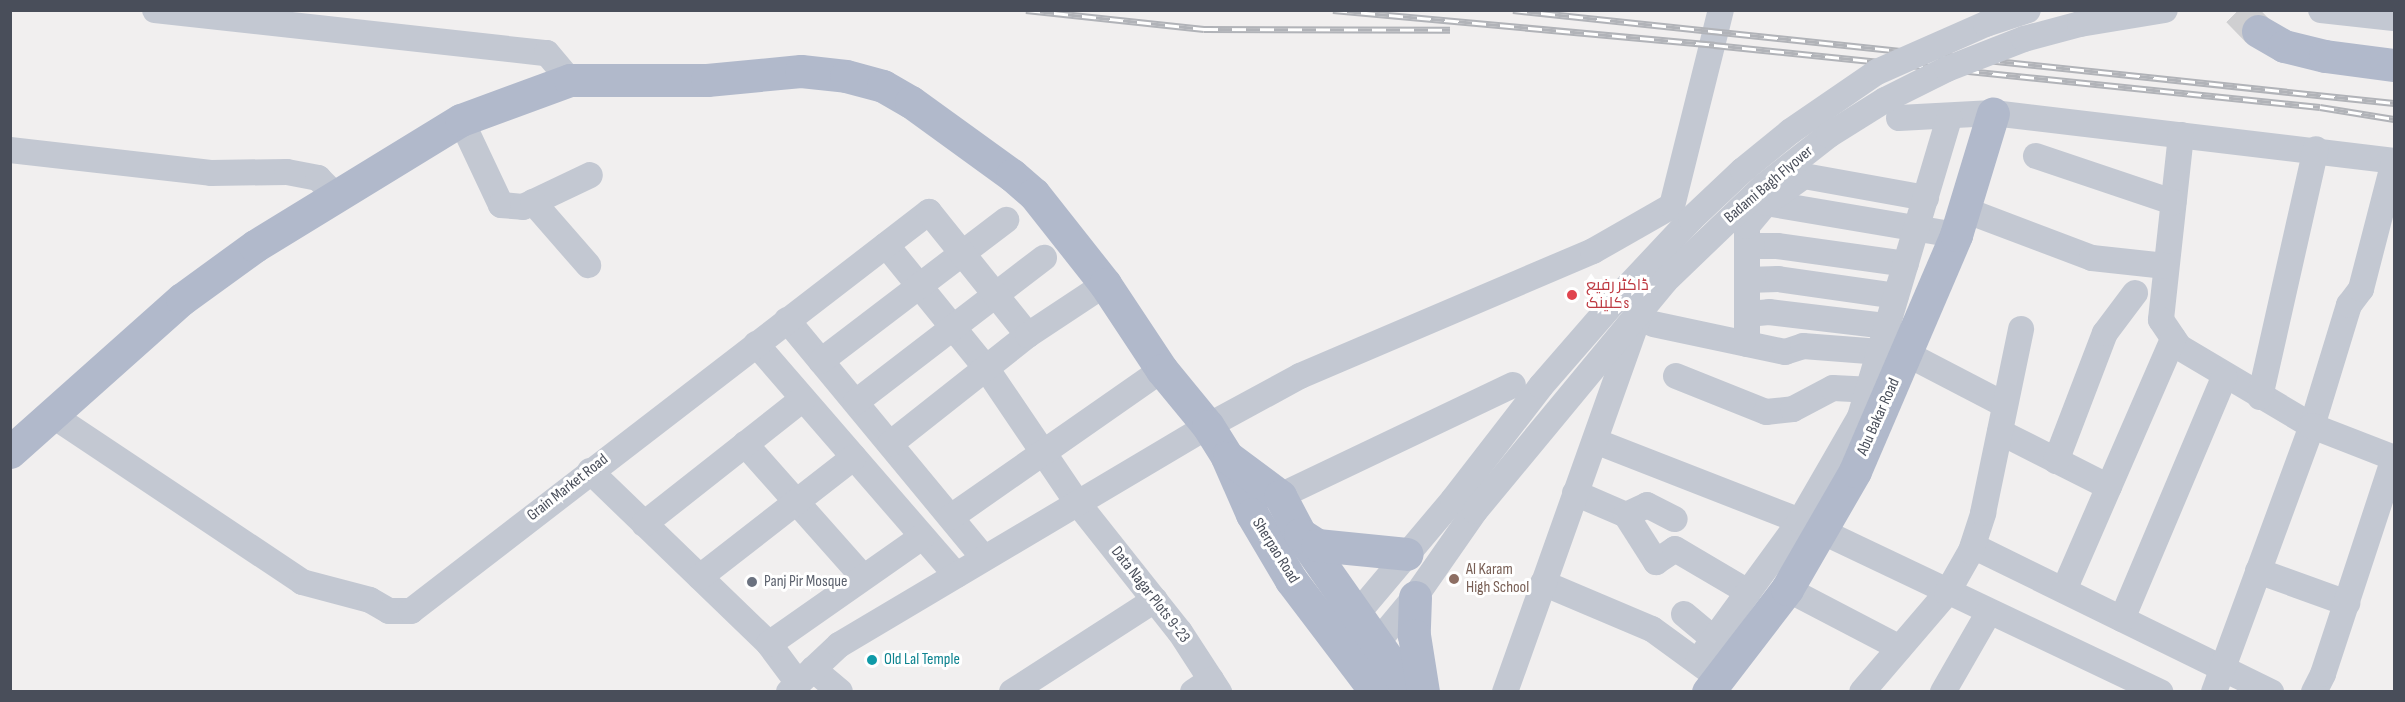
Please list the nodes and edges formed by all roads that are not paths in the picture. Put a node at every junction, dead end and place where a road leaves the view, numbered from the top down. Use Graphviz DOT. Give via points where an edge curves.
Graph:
graph roads {
  1 [pos="155,10"];
  2 [pos="1721,10"];
  3 [pos="2028,10"];
  4 [pos="2165,10"];
  5 [pos="2321,10"];
  6 [pos="2394,18"];
  7 [pos="2258,32"];
  8 [pos="2394,65"];
  9 [pos="570,80"];
  10 [pos="1993,113"];
  11 [pos="1899,118"];
  12 [pos="1949,118"];
  13 [pos="461,120"];
  14 [pos="2181,135"];
  15 [pos="2316,149"];
  16 [pos="10,150"];
  17 [pos="2036,156"];
  18 [pos="2394,161"];
  19 [pos="590,176"];
  20 [pos="337,197"];
  21 [pos="1926,198"];
  22 [pos="533,202"];
  23 [pos="2173,202"];
  24 [pos="1766,203"];
  25 [pos="1672,206"];
  26 [pos="1006,220"];
  27 [pos="1960,223"];
  28 [pos="1917,229"];
  29 [pos="886,244"];
  30 [pos="1747,246"];
  31 [pos="963,254"];
  32 [pos="1044,258"];
  33 [pos="588,264"];
  34 [pos="1906,264"];
  35 [pos="2166,266"];
  36 [pos="1747,280"];
  37 [pos="1105,284"];
  38 [pos="920,286"];
  39 [pos="2135,293"];
  40 [pos="996,295"];
  41 [pos="1896,296"];
  42 [pos="1747,314"];
  43 [pos="787,321"];
  44 [pos="1653,324"];
  45 [pos="1887,326"];
  46 [pos="952,329"];
  47 [pos="2021,329"];
  48 [pos="1028,335"];
  49 [pos="2173,339"];
  50 [pos="756,344"];
  51 [pos="1747,344"];
  52 [pos="1892,354"];
  53 [pos="821,361"];
  54 [pos="986,368"];
  55 [pos="1162,370"];
  56 [pos="1676,376"];
  57 [pos="2224,377"];
  58 [pos="1513,386"];
  59 [pos="1868,390"];
  60 [pos="2260,397"];
  61 [pos="803,399"];
  62 [pos="856,402"];
  63 [pos="2005,405"];
  64 [pos="52,415"];
  65 [pos="1208,426"];
  66 [pos="2312,426"];
  67 [pos="2000,432"];
  68 [pos="1595,441"];
  69 [pos="745,444"];
  70 [pos="890,444"];
  71 [pos="1046,451"];
  72 [pos="10,452"];
  73 [pos="854,457"];
  74 [pos="1227,457"];
  75 [pos="2394,458"];
  76 [pos="2056,461"];
  77 [pos="590,471"];
  78 [pos="2109,488"];
  79 [pos="1575,494"];
  80 [pos="1280,496"];
  81 [pos="1076,501"];
  82 [pos="796,502"];
  83 [pos="1464,506"];
  84 [pos="1626,515"];
  85 [pos="951,517"];
  86 [pos="1675,519"];
  87 [pos="644,524"];
  88 [pos="1809,526"];
  89 [pos="1300,534"];
  90 [pos="922,537"];
  91 [pos="1973,546"];
  92 [pos="1407,554"];
  93 [pos="984,558"];
  94 [pos="2258,571"];
  95 [pos="956,575"];
  96 [pos="700,577"];
  97 [pos="863,577"];
  98 [pos="1544,583"];
  99 [pos="1787,589"];
  100 [pos="2064,590"];
  101 [pos="1748,592"];
  102 [pos="1947,593"];
  103 [pos="1415,597"];
  104 [pos="1155,600"];
  105 [pos="2347,603"];
  106 [pos="1989,612"];
  107 [pos="1357,614"];
  108 [pos="1684,615"];
  109 [pos="2122,619"];
  110 [pos="1336,638"];
  111 [pos="1714,639"];
  112 [pos="769,644"];
  113 [pos="1900,648"];
  114 [pos="1370,667"];
  115 [pos="2222,668"];
  116 [pos="1708,677"];
  117 [pos="800,681"];
  118 [pos="1207,688"];
  119 [pos="2157,691"];
  120 [pos="840,692"];
  121 [pos="1012,692"];
  122 [pos="1411,692"];
  123 [pos="1423,692"];
  124 [pos="1505,692"];
  125 [pos="1862,692"];
  126 [pos="1943,692"];
  127 [pos="2214,692"];
  128 [pos="2271,692"];
  129 [pos="2314,692"];
  1 -- 9 [label="street" via="547,52"];
  2 -- 25 [label="street"];
  3 -- 83 [label="street, Badami Bagh Flyover, bridge" via="1986,24 1877,72 1791,131 1743,170 1691,219 1541,386"];
  4 -- 83 [label="street, Badami Bagh Flyover, bridge" via="2024,39 1947,69 1885,100 1829,135 1764,186 1665,281"];
  5 -- 6 [label="street"];
  7 -- 8 [label="main road" via="2284,46 2325,56"];
  9 -- 13 [label="main road"];
  9 -- 37 [label="main road, Sherpao Road" via="707,80 801,71 846,76 883,86 1034,194"];
  10 -- 12 [label="street"];
  10 -- 14 [label="street"];
  10 -- 27 [label="main road, Abu Bakar Road"];
  11 -- 12 [label="street"];
  12 -- 21 [label="street"];
  13 -- 20 [label="main road"];
  13 -- 22 [label="street" via="501,205 523,207"];
  14 -- 15 [label="street"];
  14 -- 23 [label="street"];
  15 -- 18 [label="street"];
  15 -- 60 [label="street"];
  16 -- 20 [label="street" via="211,173 287,172 318,178"];
  17 -- 23 [label="street"];
  18 -- 66 [label="street" via="2361,289 2349,305"];
  19 -- 22 [label="street"];
  20 -- 64 [label="main road" via="255,246 182,299"];
  21 -- 24 [label="street" via="1804,176"];
  21 -- 28 [label="street"];
  22 -- 33 [label="street"];
  23 -- 35 [label="street"];
  24 -- 28 [label="street"];
  24 -- 30 [label="street" via="1747,226"];
  25 -- 65 [label="street" via="1593,251 1300,376"];
  25 -- 68 [label="street" via="1628,356"];
  26 -- 31 [label="street"];
  27 -- 28 [label="street"];
  27 -- 35 [label="street" via="2091,258"];
  27 -- 52 [label="main road, Abu Bakar Road"];
  28 -- 34 [label="street"];
  29 -- 31 [label="street, Grain Market Road" via="929,212"];
  29 -- 38 [label="street, Data Nagar Plots 9-23"];
  29 -- 43 [label="street, Grain Market Road"];
  30 -- 34 [label="street" via="1777,246"];
  30 -- 36 [label="street"];
  31 -- 38 [label="street"];
  31 -- 40 [label="street, Grain Market Road"];
  32 -- 40 [label="street"];
  34 -- 41 [label="street"];
  35 -- 49 [label="street" via="2161,320"];
  36 -- 41 [label="street" via="1778,279"];
  36 -- 42 [label="street"];
  37 -- 48 [label="street"];
  37 -- 55 [label="main road, Sherpao Road"];
  38 -- 46 [label="street, Data Nagar Plots 9-23"];
  38 -- 53 [label="street"];
  39 -- 76 [label="street" via="2105,333"];
  40 -- 46 [label="street"];
  40 -- 48 [label="street, Grain Market Road"];
  41 -- 45 [label="street"];
  42 -- 45 [label="street" via="1768,312"];
  42 -- 51 [label="street"];
  43 -- 50 [label="street, Grain Market Road"];
  43 -- 53 [label="street"];
  44 -- 51 [label="street"];
  45 -- 52 [label="street"];
  46 -- 54 [label="street, Data Nagar Plots 9-23"];
  46 -- 62 [label="street"];
  47 -- 63 [label="street"];
  48 -- 54 [label="street"];
  49 -- 57 [label="street"];
  49 -- 78 [label="street"];
  50 -- 61 [label="street"];
  50 -- 77 [label="street, Grain Market Road"];
  51 -- 52 [label="street" via="1785,352 1803,346"];
  52 -- 59 [label="street"];
  52 -- 63 [label="street"];
  52 -- 88 [label="main road, Abu Bakar Road" via="1856,471"];
  53 -- 62 [label="street"];
  54 -- 70 [label="street"];
  54 -- 71 [label="street, Data Nagar Plots 9-23"];
  55 -- 65 [label="main road, Sherpao Road"];
  55 -- 71 [label="street"];
  56 -- 59 [label="street" via="1766,412 1793,409 1833,388"];
  57 -- 60 [label="street"];
  57 -- 109 [label="street"];
  58 -- 80 [label="street"];
  59 -- 88 [label="street" via="1860,417"];
  60 -- 66 [label="street"];
  61 -- 69 [label="street"];
  61 -- 73 [label="street"];
  62 -- 70 [label="street"];
  63 -- 67 [label="street"];
  64 -- 72 [label="main road"];
  64 -- 77 [label="street, Grain Market Road" via="302,582 370,600 389,610 411,610"];
  65 -- 74 [label="main road, Sherpao Road"];
  65 -- 81 [label="street"];
  66 -- 75 [label="street"];
  66 -- 94 [label="street"];
  67 -- 76 [label="street"];
  67 -- 91 [label="street"];
  68 -- 79 [label="street"];
  68 -- 88 [label="street"];
  69 -- 82 [label="street"];
  69 -- 87 [label="street"];
  70 -- 85 [label="street"];
  71 -- 81 [label="street, Data Nagar Plots 9-23"];
  71 -- 85 [label="street"];
  73 -- 82 [label="street"];
  73 -- 90 [label="street"];
  74 -- 80 [label="main road, Sherpao Road"];
  74 -- 110 [label="main road, Sherpao Road" via="1257,524 1291,580"];
  75 -- 105 [label="street"];
  76 -- 78 [label="street"];
  77 -- 87 [label="street"];
  78 -- 100 [label="street"];
  79 -- 84 [label="street"];
  79 -- 98 [label="street"];
  80 -- 89 [label="main road, Sherpao Road"];
  81 -- 93 [label="street"];
  81 -- 104 [label="street, Data Nagar Plots 9-23"];
  82 -- 96 [label="street"];
  82 -- 97 [label="street"];
  83 -- 92 [label="street"];
  83 -- 103 [label="street"];
  84 -- 86 [label="street" via="1647,505"];
  84 -- 101 [label="street" via="1656,562 1675,549"];
  85 -- 93 [label="street"];
  87 -- 96 [label="street"];
  88 -- 99 [label="main road, Abu Bakar Road"];
  88 -- 101 [label="street"];
  88 -- 102 [label="street"];
  89 -- 92 [label="main road" via="1317,545"];
  89 -- 107 [label="main road, Sherpao Road"];
  90 -- 95 [label="street"];
  90 -- 97 [label="street"];
  91 -- 100 [label="street"];
  91 -- 102 [label="street"];
  92 -- 107 [label="street"];
  93 -- 95 [label="street"];
  94 -- 105 [label="street"];
  94 -- 115 [label="street"];
  95 -- 117 [label="street" via="839,645"];
  96 -- 112 [label="street"];
  97 -- 112 [label="street"];
  98 -- 116 [label="street" via="1652,629"];
  98 -- 124 [label="street"];
  99 -- 113 [label="street"];
  99 -- 116 [label="main road, Abu Bakar Road"];
  100 -- 109 [label="street"];
  101 -- 111 [label="street"];
  102 -- 106 [label="street"];
  102 -- 113 [label="street"];
  103 -- 114 [label="street"];
  103 -- 123 [label="main road" via="1414,635"];
  104 -- 118 [label="street, Data Nagar Plots 9-23"];
  104 -- 121 [label="street"];
  105 -- 129 [label="street" via="2324,674"];
  106 -- 119 [label="street"];
  106 -- 126 [label="street"];
  107 -- 110 [label="street"];
  107 -- 114 [label="main road, Sherpao Road"];
  108 -- 111 [label="street"];
  109 -- 115 [label="street"];
  110 -- 114 [label="main road, Sherpao Road"];
  111 -- 116 [label="street"];
  112 -- 117 [label="street"];
  113 -- 125 [label="street"];
  114 -- 122 [label="main road"];
  115 -- 127 [label="street"];
  115 -- 128 [label="street"];
  117 -- 120 [label="street"];
}
